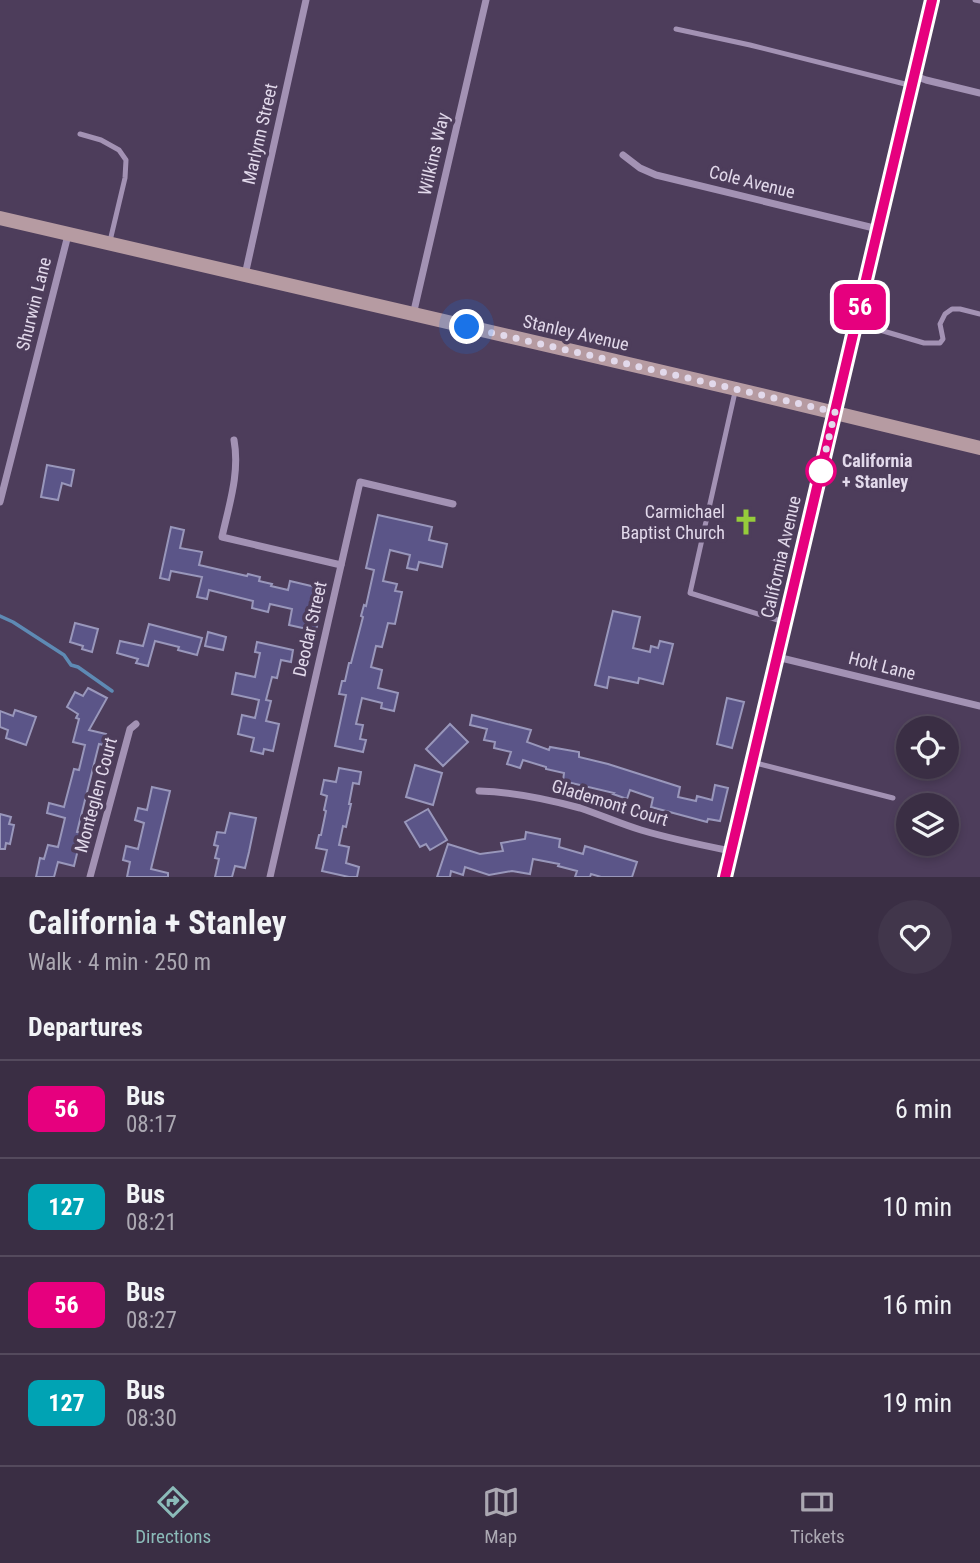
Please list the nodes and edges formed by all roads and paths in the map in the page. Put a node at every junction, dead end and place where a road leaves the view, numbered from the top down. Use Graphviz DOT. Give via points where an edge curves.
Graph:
graph roads {
  1 [pos="306,0"];
  2 [pos="486,0"];
  3 [pos="932,0"];
  4 [pos="676,29"];
  5 [pos="914,81"];
  6 [pos="980,93"];
  7 [pos="80,134"];
  8 [pos="624,155"];
  9 [pos="0,218"];
  10 [pos="878,229"];
  11 [pos="68,235"];
  12 [pos="110,244"];
  13 [pos="244,275"];
  14 [pos="980,314"];
  15 [pos="413,315"];
  16 [pos="856,323"];
  17 [pos="736,389"];
  18 [pos="835,412"];
  19 [pos="234,440"];
  20 [pos="980,448"];
  21 [pos="0,502"];
  22 [pos="453,504"];
  23 [pos="341,565"];
  24 [pos="785,622"];
  25 [pos="777,657"];
  26 [pos="980,706"];
  27 [pos="136,724"];
  28 [pos="752,762"];
  29 [pos="479,791"];
  30 [pos="893,798"];
  31 [pos="731,851"];
  32 [pos="90,877"];
  33 [pos="270,877"];
  34 [pos="725,877"];
  1 -- 13 [label="street, Marlynn Street"];
  2 -- 15 [label="street, Wilkins Way"];
  3 -- 5 [label="street, California Avenue"];
  4 -- 5 [label="lane"];
  5 -- 6 [label="street"];
  5 -- 10 [label="street, California Avenue"];
  7 -- 12 [label="lane" via="120,150 126,160"];
  8 -- 10 [label="street, Cole Avenue" via="656,176"];
  9 -- 11 [label="street, Stanley Avenue"];
  10 -- 16 [label="street, California Avenue"];
  11 -- 12 [label="street, Stanley Avenue"];
  11 -- 21 [label="street, Shurwin Lane"];
  12 -- 13 [label="street, Stanley Avenue"];
  13 -- 15 [label="street, Stanley Avenue"];
  14 -- 16 [label="lane" via="951,309 940,324 940,344"];
  15 -- 17 [label="street, Stanley Avenue"];
  16 -- 18 [label="street, California Avenue"];
  17 -- 18 [label="street, Stanley Avenue"];
  17 -- 24 [label="lane" via="690,593"];
  18 -- 20 [label="street, Stanley Avenue"];
  18 -- 24 [label="street, California Avenue"];
  19 -- 23 [label="street" via="235,481 222,537"];
  22 -- 23 [label="street, Deodar Street" via="360,482"];
  23 -- 33 [label="street, Deodar Street"];
  24 -- 25 [label="street, California Avenue"];
  25 -- 26 [label="street, Holt Lane"];
  25 -- 28 [label="street, California Avenue"];
  27 -- 32 [label="street, Monteglen Court" via="130,729"];
  28 -- 30 [label="lane"];
  28 -- 31 [label="street, California Avenue"];
  29 -- 31 [label="street, Glademont Court" via="543,799 638,829"];
  31 -- 34 [label="street, California Avenue"];
}
